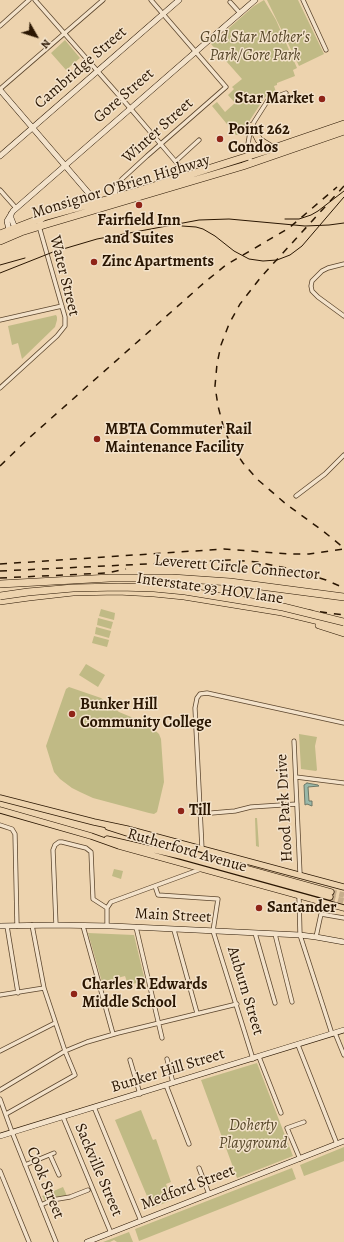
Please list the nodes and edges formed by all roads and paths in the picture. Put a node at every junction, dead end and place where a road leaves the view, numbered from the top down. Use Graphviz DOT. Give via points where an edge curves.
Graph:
graph roads {
  1 [pos="29,0"];
  2 [pos="35,0"];
  3 [pos="103,0"];
  4 [pos="151,0"];
  5 [pos="179,0"];
  6 [pos="255,0"];
  7 [pos="303,0"];
  8 [pos="230,2"];
  9 [pos="240,12"];
  10 [pos="163,14"];
  11 [pos="0,26"];
  12 [pos="65,33"];
  13 [pos="326,50"];
  14 [pos="195,51"];
  15 [pos="98,70"];
  16 [pos="0,90"];
  17 [pos="286,93"];
  18 [pos="130,108"];
  19 [pos="344,124"];
  20 [pos="252,126"];
  21 [pos="33,127"];
  22 [pos="344,130"];
  23 [pos="199,140"];
  24 [pos="161,144"];
  25 [pos="272,148"];
  26 [pos="0,156"];
  27 [pos="250,159"];
  28 [pos="176,161"];
  29 [pos="65,165"];
  30 [pos="187,174"];
  31 [pos="0,190"];
  32 [pos="115,197"];
  33 [pos="99,205"];
  34 [pos="16,208"];
  35 [pos="44,217"];
  36 [pos="39,226"];
  37 [pos="12,229"];
  38 [pos="0,234"];
  39 [pos="0,241"];
  40 [pos="344,264"];
  41 [pos="62,306"];
  42 [pos="344,316"];
  43 [pos="0,320"];
  44 [pos="0,388"];
  45 [pos="344,455"];
  46 [pos="296,496"];
  47 [pos="0,580"];
  48 [pos="0,584"];
  49 [pos="344,593"];
  50 [pos="0,596"];
  51 [pos="344,597"];
  52 [pos="238,600"];
  53 [pos="0,601"];
  54 [pos="282,612"];
  55 [pos="344,623"];
  56 [pos="344,627"];
  57 [pos="344,633"];
  58 [pos="344,723"];
  59 [pos="294,741"];
  60 [pos="296,777"];
  61 [pos="344,783"];
  62 [pos="0,797"];
  63 [pos="297,804"];
  64 [pos="0,810"];
  65 [pos="0,813"];
  66 [pos="200,814"];
  67 [pos="24,817"];
  68 [pos="94,822"];
  69 [pos="0,825"];
  70 [pos="91,836"];
  71 [pos="202,849"];
  72 [pos="201,869"];
  73 [pos="300,874"];
  74 [pos="155,886"];
  75 [pos="344,887"];
  76 [pos="299,896"];
  77 [pos="107,908"];
  78 [pos="344,908"];
  79 [pos="344,918"];
  80 [pos="56,925"];
  81 [pos="0,926"];
  82 [pos="7,926"];
  83 [pos="17,926"];
  84 [pos="32,926"];
  85 [pos="83,926"];
  86 [pos="106,926"];
  87 [pos="136,928"];
  88 [pos="174,930"];
  89 [pos="213,931"];
  90 [pos="255,933"];
  91 [pos="275,934"];
  92 [pos="300,935"];
  93 [pos="316,937"];
  94 [pos="344,942"];
  95 [pos="44,988"];
  96 [pos="18,993"];
  97 [pos="0,995"];
  98 [pos="292,1002"];
  99 [pos="274,1003"];
  100 [pos="237,1004"];
  101 [pos="197,1013"];
  102 [pos="159,1022"];
  103 [pos="55,1023"];
  104 [pos="344,1030"];
  105 [pos="334,1033"];
  106 [pos="113,1034"];
  107 [pos="162,1038"];
  108 [pos="298,1045"];
  109 [pos="0,1051"];
  110 [pos="65,1051"];
  111 [pos="344,1055"];
  112 [pos="259,1057"];
  113 [pos="167,1059"];
  114 [pos="253,1059"];
  115 [pos="130,1060"];
  116 [pos="173,1083"];
  117 [pos="166,1085"];
  118 [pos="0,1090"];
  119 [pos="140,1094"];
  120 [pos="0,1099"];
  121 [pos="94,1108"];
  122 [pos="282,1113"];
  123 [pos="6,1114"];
  124 [pos="63,1117"];
  125 [pos="304,1122"];
  126 [pos="12,1132"];
  127 [pos="0,1136"];
  128 [pos="344,1141"];
  129 [pos="189,1144"];
  130 [pos="337,1144"];
  131 [pos="300,1159"];
  132 [pos="25,1165"];
  133 [pos="199,1168"];
  134 [pos="0,1171"];
  135 [pos="59,1175"];
  136 [pos="88,1190"];
  137 [pos="209,1194"];
  138 [pos="41,1205"];
  139 [pos="141,1221"];
  140 [pos="111,1233"];
  141 [pos="29,1242"];
  142 [pos="56,1242"];
  143 [pos="87,1242"];
  1 -- 11 [label="street"];
  2 -- 12 [label="street"];
  3 -- 12 [label="street"];
  4 -- 10 [label="street"];
  5 -- 10 [label="main road, Cambridge Street"];
  6 -- 9 [label="main road, Gore Street"];
  7 -- 13 [label="street"];
  8 -- 9 [label="street"];
  9 -- 14 [label="main road, Gore Street"];
  10 -- 14 [label="street"];
  10 -- 15 [label="main road, Cambridge Street"];
  12 -- 15 [label="street"];
  12 -- 16 [label="street"];
  14 -- 18 [label="main road, Gore Street"];
  14 -- 24 [label="street, Winter Street" via="226,87"];
  15 -- 18 [label="street"];
  15 -- 21 [label="main road, Cambridge Street"];
  16 -- 21 [label="main road"];
  17 -- 20 [label="street" via="268,100"];
  18 -- 24 [label="street"];
  18 -- 29 [label="main road, Gore Street"];
  19 -- 25 [label="highway"];
  20 -- 25 [label="highway" via="259,140"];
  20 -- 27 [label="street" via="248,144"];
  21 -- 26 [label="main road, Cambridge Street"];
  21 -- 29 [label="main road"];
  22 -- 27 [label="highway"];
  23 -- 28 [label="street"];
  24 -- 28 [label="street"];
  24 -- 32 [label="street, Winter Street" via="121,180"];
  25 -- 27 [label="highway"];
  27 -- 30 [label="highway, Monsignor O'Brien Highway"];
  27 -- 33 [label="highway, Monsignor O'Brien Highway"];
  28 -- 30 [label="street"];
  29 -- 33 [label="main road"];
  29 -- 34 [label="main road, Gore Street"];
  30 -- 32 [label="highway, Monsignor O'Brien Highway"];
  31 -- 34 [label="street"];
  32 -- 33 [label="highway, Monsignor O'Brien Highway"];
  33 -- 35 [label="highway, Monsignor O'Brien Highway"];
  33 -- 36 [label="highway, Monsignor O'Brien Highway"];
  34 -- 37 [label="main road, Gore Street" via="11,213"];
  35 -- 36 [label="street, Water Street"];
  35 -- 37 [label="highway, Monsignor O'Brien Highway"];
  36 -- 39 [label="highway, Monsignor O'Brien Highway"];
  36 -- 41 [label="street, Water Street"];
  37 -- 38 [label="highway, Monsignor O'Brien Highway"];
  40 -- 42 [label="street" via="322,271 312,281 311,286 318,297"];
  41 -- 43 [label="street"];
  41 -- 44 [label="street, Water Street" via="66,320 62,331"];
  45 -- 46 [label="street" via="325,474"];
  47 -- 49 [label="highway, Leverett Circle Connector" via="141,574 188,575"];
  48 -- 51 [label="highway, Leverett Circle Connector" via="133,577 187,578"];
  50 -- 52 [label="highway, bridge" via="73,589 134,588 169,590"];
  52 -- 54 [label="highway, bridge"];
  52 -- 55 [label="highway, bridge"];
  52 -- 57 [label="highway, bridge"];
  53 -- 54 [label="highway, Interstate 93 HOV lane" via="73,592 134,592 168,594"];
  54 -- 56 [label="highway, Interstate 93 HOV lane"];
  58 -- 66 [label="street" via="207,693 200,694 196,698 195,708"];
  59 -- 60 [label="street, Hood Park Drive"];
  60 -- 61 [label="street"];
  60 -- 63 [label="street, Hood Park Drive"];
  62 -- 68 [label="main road, Rutherford Avenue"];
  63 -- 66 [label="street"];
  63 -- 73 [label="street, Hood Park Drive"];
  64 -- 67 [label="main road"];
  65 -- 67 [label="main road"];
  66 -- 71 [label="street"];
  67 -- 70 [label="main road, Rutherford Avenue"];
  68 -- 70 [label="main road" via="331,894 142,846"];
  68 -- 71 [label="main road, Rutherford Avenue"];
  69 -- 83 [label="street" via="12,829 15,834"];
  70 -- 72 [label="main road, Rutherford Avenue"];
  71 -- 73 [label="main road, Rutherford Avenue"];
  72 -- 74 [label="street"];
  72 -- 76 [label="main road, Rutherford Avenue"];
  73 -- 75 [label="main road, Rutherford Avenue"];
  74 -- 77 [label="street" via="111,902"];
  74 -- 89 [label="street" via="158,895 218,899"];
  76 -- 78 [label="main road, Rutherford Avenue"];
  76 -- 92 [label="street"];
  77 -- 80 [label="street" via="93,899 91,852 86,848 59,842 53,850"];
  77 -- 86 [label="street"];
  79 -- 93 [label="street" via="321,914"];
  80 -- 84 [label="main road, Main Street"];
  80 -- 85 [label="main road, Main Street"];
  81 -- 82 [label="main road, Main Street"];
  82 -- 83 [label="main road, Main Street"];
  82 -- 96 [label="street"];
  83 -- 84 [label="main road, Main Street"];
  84 -- 95 [label="street"];
  85 -- 86 [label="main road, Main Street"];
  85 -- 106 [label="street"];
  86 -- 87 [label="main road, Main Street"];
  87 -- 88 [label="main road, Main Street"];
  87 -- 102 [label="street"];
  88 -- 89 [label="main road, Main Street"];
  88 -- 101 [label="street"];
  89 -- 90 [label="main road, Main Street"];
  89 -- 100 [label="street, Auburn Street"];
  90 -- 91 [label="main road, Main Street"];
  90 -- 99 [label="street"];
  91 -- 92 [label="main road, Main Street"];
  91 -- 98 [label="street"];
  92 -- 93 [label="main road, Main Street"];
  92 -- 105 [label="street"];
  93 -- 94 [label="main road, Main Street"];
  95 -- 96 [label="street"];
  95 -- 103 [label="street"];
  96 -- 97 [label="street"];
  100 -- 101 [label="street"];
  100 -- 114 [label="street, Auburn Street"];
  101 -- 102 [label="street"];
  102 -- 106 [label="street"];
  102 -- 107 [label="street"];
  103 -- 109 [label="street"];
  103 -- 110 [label="street"];
  104 -- 105 [label="main road, Bunker Hill Street"];
  105 -- 108 [label="main road, Bunker Hill Street"];
  105 -- 111 [label="street"];
  106 -- 110 [label="street"];
  108 -- 112 [label="main road, Bunker Hill Street"];
  108 -- 130 [label="street"];
  110 -- 118 [label="street"];
  110 -- 123 [label="street" via="75,1075"];
  112 -- 114 [label="main road, Bunker Hill Street"];
  112 -- 122 [label="street"];
  113 -- 116 [label="street"];
  114 -- 116 [label="main road, Bunker Hill Street"];
  115 -- 119 [label="street"];
  116 -- 117 [label="main road, Bunker Hill Street"];
  117 -- 119 [label="main road, Bunker Hill Street"];
  117 -- 129 [label="street"];
  119 -- 121 [label="main road, Bunker Hill Street"];
  120 -- 123 [label="street, Cook Street"];
  121 -- 124 [label="main road, Bunker Hill Street"];
  121 -- 139 [label="street"];
  123 -- 126 [label="street, Cook Street"];
  124 -- 126 [label="main road, Bunker Hill Street"];
  124 -- 140 [label="street, Sackville Street"];
  125 -- 131 [label="street" via="287,1128"];
  126 -- 127 [label="main road, Bunker Hill Street"];
  126 -- 132 [label="street, Cook Street"];
  128 -- 130 [label="main road, Medford Street"];
  130 -- 131 [label="main road, Medford Street"];
  131 -- 137 [label="main road, Medford Street"];
  132 -- 135 [label="street" via="52,1154"];
  132 -- 138 [label="street, Cook Street"];
  133 -- 137 [label="street"];
  134 -- 141 [label="street"];
  136 -- 138 [label="street"];
  137 -- 139 [label="main road, Medford Street"];
  138 -- 142 [label="street, Cook Street"];
  139 -- 140 [label="main road, Medford Street"];
  140 -- 143 [label="main road, Medford Street"];
}
